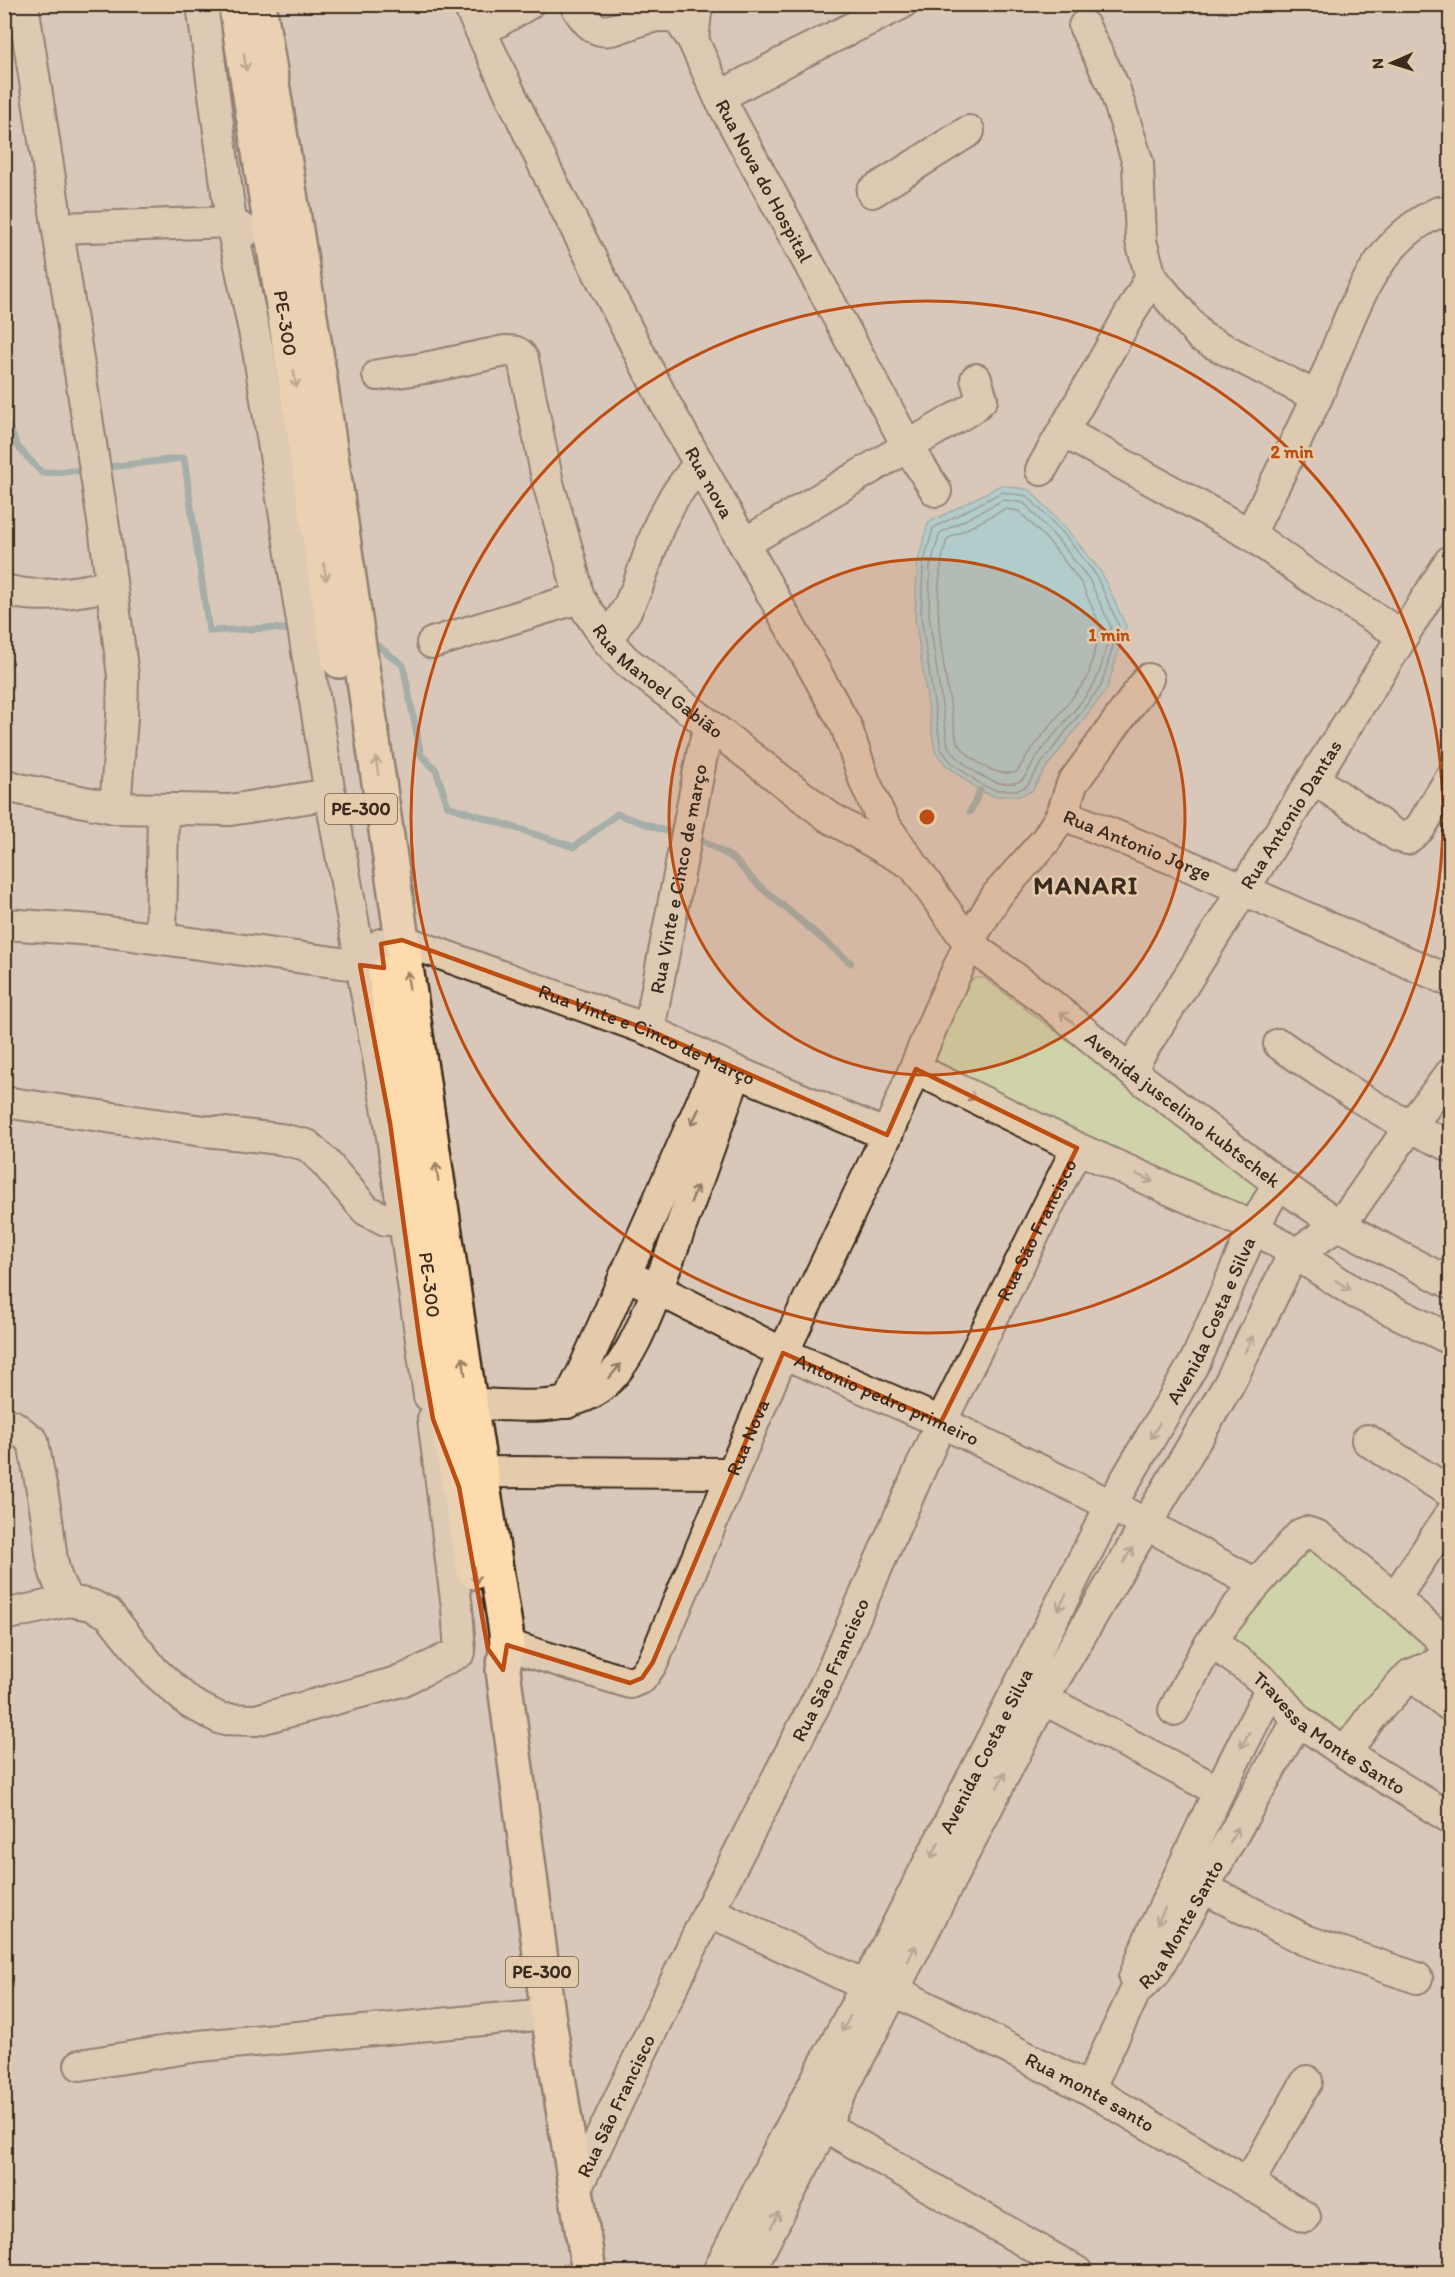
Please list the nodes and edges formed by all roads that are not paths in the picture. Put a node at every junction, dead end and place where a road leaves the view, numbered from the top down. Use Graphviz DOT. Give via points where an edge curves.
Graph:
graph roads {
  1 [pos="23,4"];
  2 [pos="202,4"];
  3 [pos="236,4"];
  4 [pos="259,4"];
  5 [pos="468,4"];
  6 [pos="528,4"];
  7 [pos="575,4"];
  8 [pos="697,4"];
  9 [pos="901,4"];
  10 [pos="492,18"];
  11 [pos="1083,26"];
  12 [pos="693,40"];
  13 [pos="719,97"];
  14 [pos="969,131"];
  15 [pos="872,192"];
  16 [pos="1444,214"];
  17 [pos="231,222"];
  18 [pos="59,228"];
  19 [pos="273,244"];
  20 [pos="1151,277"];
  21 [pos="378,375"];
  22 [pos="976,379"];
  23 [pos="1317,397"];
  24 [pos="1064,432"];
  25 [pos="908,447"];
  26 [pos="699,463"];
  27 [pos="1041,470"];
  28 [pos="936,491"];
  29 [pos="1250,534"];
  30 [pos="745,543"];
  31 [pos="1450,561"];
  32 [pos="110,586"];
  33 [pos="4,590"];
  34 [pos="579,598"];
  35 [pos="1403,636"];
  36 [pos="608,640"];
  37 [pos="432,643"];
  38 [pos="1148,679"];
  39 [pos="709,726"];
  40 [pos="1314,779"];
  41 [pos="1450,779"];
  42 [pos="4,784"];
  43 [pos="330,794"];
  44 [pos="115,808"];
  45 [pos="163,809"];
  46 [pos="1062,814"];
  47 [pos="912,864"];
  48 [pos="1245,890"];
  49 [pos="4,924"];
  50 [pos="161,938"];
  51 [pos="970,945"];
  52 [pos="382,955"];
  53 [pos="1450,981"];
  54 [pos="649,1030"];
  55 [pos="1279,1044"];
  56 [pos="728,1067"];
  57 [pos="916,1069"];
  58 [pos="1130,1070"];
  59 [pos="1450,1074"];
  60 [pos="4,1102"];
  61 [pos="1409,1128"];
  62 [pos="888,1135"];
  63 [pos="1450,1146"];
  64 [pos="1077,1148"];
  65 [pos="1278,1184"];
  66 [pos="403,1220"];
  67 [pos="1339,1225"];
  68 [pos="1254,1227"];
  69 [pos="1293,1255"];
  70 [pos="625,1275"];
  71 [pos="1450,1283"];
  72 [pos="657,1288"];
  73 [pos="1450,1340"];
  74 [pos="783,1353"];
  75 [pos="1196,1360"];
  76 [pos="1230,1382"];
  77 [pos="567,1403"];
  78 [pos="449,1408"];
  79 [pos="941,1422"];
  80 [pos="4,1424"];
  81 [pos="1367,1440"];
  82 [pos="732,1473"];
  83 [pos="470,1480"];
  84 [pos="1450,1491"];
  85 [pos="1111,1504"];
  86 [pos="1450,1515"];
  87 [pos="1147,1523"];
  88 [pos="1256,1584"];
  89 [pos="1395,1598"];
  90 [pos="69,1602"];
  91 [pos="4,1615"];
  92 [pos="1211,1642"];
  93 [pos="505,1658"];
  94 [pos="1410,1675"];
  95 [pos="1271,1688"];
  96 [pos="1042,1699"];
  97 [pos="1450,1706"];
  98 [pos="1174,1710"];
  99 [pos="1298,1720"];
  100 [pos="1345,1753"];
  101 [pos="1219,1791"];
  102 [pos="1450,1818"];
  103 [pos="1192,1883"];
  104 [pos="709,1911"];
  105 [pos="1417,1978"];
  106 [pos="880,1988"];
  107 [pos="548,2014"];
  108 [pos="80,2065"];
  109 [pos="1307,2081"];
  110 [pos="1089,2088"];
  111 [pos="823,2125"];
  112 [pos="1249,2182"];
  113 [pos="577,2187"];
  114 [pos="1305,2217"];
  115 [pos="589,2272"];
  116 [pos="718,2272"];
  117 [pos="749,2272"];
  118 [pos="1077,2272"];
  1 -- 18 [label="street"];
  2 -- 17 [label="street"];
  3 -- 19 [label="main road, PE-300 / PE-300, one-way"];
  52 -- 4 [label="main road, PE-300 / PE-300, one-way" via="320,376"];
  5 -- 10 [label="street, Rua nova"];
  6 -- 10 [label="street"];
  7 -- 12 [label="street, Rua Nova do Hospital" via="584,21 598,30 609,31 651,17 677,17"];
  8 -- 12 [label="street"];
  9 -- 13 [label="street"];
  10 -- 26 [label="street, Rua nova" via="548,174"];
  11 -- 20 [label="street" via="1114,87 1138,164 1141,241"];
  12 -- 13 [label="street, Rua Nova do Hospital"];
  13 -- 25 [label="street, Rua Nova do Hospital"];
  14 -- 15 [label="street"];
  16 -- 23 [label="street" via="1421,222 1386,252 1358,301"];
  17 -- 18 [label="street"];
  17 -- 19 [label="street"];
  17 -- 43 [label="street" via="258,350"];
  18 -- 32 [label="street"];
  19 -- 52 [label="main road, PE-300 / PE-300, one-way"];
  20 -- 23 [label="street" via="1201,337"];
  20 -- 24 [label="street"];
  21 -- 34 [label="street, Rua Manoel Gabião" via="514,351 521,354 548,483"];
  22 -- 25 [label="street" via="981,402"];
  23 -- 29 [label="street"];
  24 -- 27 [label="street"];
  24 -- 29 [label="street"];
  25 -- 28 [label="street, Rua Nova do Hospital"];
  25 -- 30 [label="street"];
  26 -- 30 [label="street, Rua nova"];
  26 -- 36 [label="street" via="660,522 637,588"];
  29 -- 35 [label="street"];
  30 -- 47 [label="street, Rua nova" via="846,726 874,805"];
  31 -- 35 [label="street, Rua Antonio Dantas"];
  32 -- 33 [label="street" via="43,596"];
  32 -- 44 [label="street" via="123,676"];
  34 -- 36 [label="street, Rua Manoel Gabião"];
  34 -- 37 [label="street"];
  35 -- 40 [label="street, Rua Antonio Dantas"];
  36 -- 39 [label="street, Rua Manoel Gabião" via="625,660"];
  38 -- 46 [label="street" via="1072,784"];
  39 -- 47 [label="street, Rua Manoel Gabião" via="829,817"];
  39 -- 54 [label="street, Rua Vinte e Cinco de março"];
  40 -- 41 [label="street" via="1407,839 1420,828"];
  40 -- 48 [label="street, Rua Antonio Dantas"];
  42 -- 44 [label="street"];
  43 -- 45 [label="street" via="230,810"];
  43 -- 52 [label="street"];
  44 -- 45 [label="street"];
  45 -- 50 [label="street"];
  46 -- 48 [label="street, Rua Antonio Jorge"];
  46 -- 51 [label="street, Rua Antonio Jorge" via="1046,840 997,895"];
  47 -- 51 [label="street, Rua nova"];
  48 -- 53 [label="street, Rua Antonio Jorge"];
  48 -- 58 [label="street, Rua Antonio Dantas"];
  49 -- 50 [label="street, Rua Vinte e Cinco de Março"];
  50 -- 52 [label="street, Rua Vinte e Cinco de Março"];
  51 -- 57 [label="street, Rua Antonio Jorge"];
  58 -- 51 [label="street, Avenida juscelino kubtschek, one-way"];
  52 -- 54 [label="street, Rua Vinte e Cinco de Março"];
  52 -- 66 [label="street" via="390,1123"];
  52 -- 78 [label="main road, PE-300 / PE-300"];
  54 -- 56 [label="street, Rua Vinte e Cinco de Março"];
  55 -- 61 [label="street"];
  56 -- 62 [label="street, Rua Vinte e Cinco de Março"];
  56 -- 70 [label="street, one-way"];
  72 -- 56 [label="street, one-way" via="699,1181"];
  57 -- 62 [label="street, Rua Nova"];
  57 -- 64 [label="street, one-way"];
  58 -- 65 [label="street, Avenida juscelino kubtschek"];
  59 -- 61 [label="street"];
  60 -- 66 [label="street" via="307,1145 366,1210 386,1220"];
  61 -- 63 [label="street"];
  61 -- 67 [label="street"];
  62 -- 74 [label="street, Rua Nova"];
  64 -- 68 [label="street, one-way"];
  64 -- 79 [label="street, Rua São Francisco"];
  65 -- 67 [label="street, Avenida juscelino kubtschek"];
  65 -- 68 [label="street, Avenida Costa e Silva"];
  66 -- 78 [label="street"];
  67 -- 69 [label="street"];
  67 -- 71 [label="street, Avenida juscelino kubtschek"];
  68 -- 69 [label="street"];
  68 -- 75 [label="street, Avenida Costa e Silva"];
  69 -- 73 [label="street, one-way" via="1354,1292"];
  76 -- 69 [label="street, Avenida Costa e Silva, one-way"];
  70 -- 72 [label="street, Antonio pedro primeiro"];
  70 -- 77 [label="street"];
  72 -- 74 [label="street, Antonio pedro primeiro"];
  77 -- 72 [label="street, one-way" via="596,1390 621,1364"];
  74 -- 79 [label="street, Antonio pedro primeiro"];
  74 -- 82 [label="street, Rua Nova"];
  75 -- 76 [label="street"];
  75 -- 85 [label="street, Avenida Costa e Silva, one-way"];
  76 -- 87 [label="street, Avenida Costa e Silva"];
  77 -- 78 [label="street"];
  78 -- 83 [label="main road, PE-300 / PE-300"];
  78 -- 90 [label="street" via="460,1652 401,1681 256,1720 222,1719 190,1703 155,1672 109,1614 91,1605"];
  79 -- 85 [label="street, Antonio pedro primeiro"];
  79 -- 104 [label="street, Rua São Francisco" via="828,1679"];
  80 -- 90 [label="street" via="12,1425 33,1441 52,1566 58,1586"];
  81 -- 84 [label="street"];
  82 -- 83 [label="street"];
  82 -- 93 [label="street, Rua Nova" via="654,1662 642,1678 630,1683"];
  83 -- 93 [label="main road, PE-300 / PE-300"];
  85 -- 87 [label="street, Antonio pedro primeiro"];
  85 -- 106 [label="street, Avenida Costa e Silva, one-way"];
  86 -- 89 [label="street"];
  87 -- 88 [label="street, Antonio pedro primeiro"];
  96 -- 87 [label="street, Avenida Costa e Silva, one-way"];
  88 -- 89 [label="street" via="1306,1532 1318,1536"];
  88 -- 92 [label="street"];
  89 -- 94 [label="street" via="1445,1646 1441,1662"];
  90 -- 91 [label="street"];
  92 -- 95 [label="street, Travessa Monte Santo"];
  92 -- 98 [label="street"];
  93 -- 107 [label="main road, PE-300 / PE-300"];
  94 -- 97 [label="street"];
  94 -- 100 [label="street"];
  95 -- 99 [label="street, Travessa Monte Santo"];
  95 -- 101 [label="street, Rua Monte Santo, one-way"];
  96 -- 101 [label="street"];
  106 -- 96 [label="street, Avenida Costa e Silva, one-way"];
  99 -- 100 [label="street, Travessa Monte Santo"];
  103 -- 99 [label="street, Rua Monte Santo, one-way"];
  100 -- 102 [label="street, Travessa Monte Santo"];
  101 -- 103 [label="street, Rua Monte Santo"];
  103 -- 105 [label="street" via="1305,1940"];
  103 -- 110 [label="street, Rua Monte Santo" via="1149,1939 1134,1977 1136,1990"];
  104 -- 106 [label="street, Rua monte santo"];
  104 -- 113 [label="street, Rua São Francisco"];
  106 -- 110 [label="street, Rua monte santo"];
  106 -- 111 [label="street, Avenida Costa e Silva"];
  106 -- 116 [label="street, Avenida Costa e Silva, one-way" via="776,2155"];
  107 -- 108 [label="street" via="199,2046"];
  107 -- 113 [label="main road, PE-300 / PE-300"];
  109 -- 112 [label="street"];
  110 -- 112 [label="street, Rua monte santo"];
  117 -- 111 [label="street, Avenida Costa e Silva, one-way"];
  111 -- 118 [label="street"];
  112 -- 114 [label="street, Rua monte santo"];
  113 -- 115 [label="main road, PE-300 / PE-300"];
}
